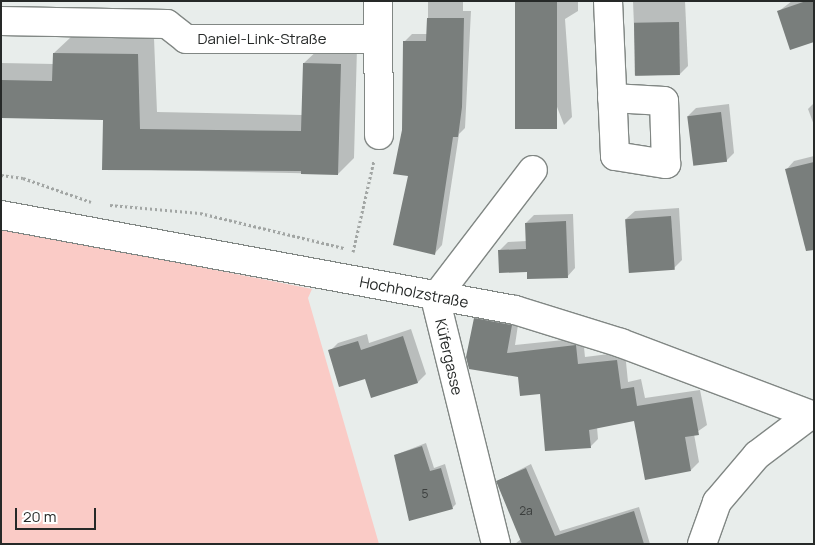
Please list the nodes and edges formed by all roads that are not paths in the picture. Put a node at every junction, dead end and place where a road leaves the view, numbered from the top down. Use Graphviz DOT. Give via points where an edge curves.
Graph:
graph roads {
  1 [pos="378,1"];
  2 [pos="608,1"];
  3 [pos="167,12"];
  4 [pos="1,21"];
  5 [pos="377,39"];
  6 [pos="612,98"];
  7 [pos="380,135"];
  8 [pos="533,170"];
  9 [pos="1,215"];
  10 [pos="435,298"];
  11 [pos="812,416"];
  12 [pos="496,544"];
  13 [pos="702,544"];
  1 -- 5 [label="street"];
  2 -- 6 [label="street"];
  3 -- 4 [label="street, Daniel-Link-Straße"];
  3 -- 5 [label="street, Daniel-Link-Straße" via="186,38"];
  5 -- 7 [label="street"];
  8 -- 10 [label="street, Küfergasse"];
  9 -- 10 [label="street, Hochholzstraße"];
  10 -- 11 [label="street, Hochholzstraße" via="515,310 621,343"];
  10 -- 12 [label="street, Küfergasse"];
  11 -- 13 [label="street" via="758,455 717,502"];
}
